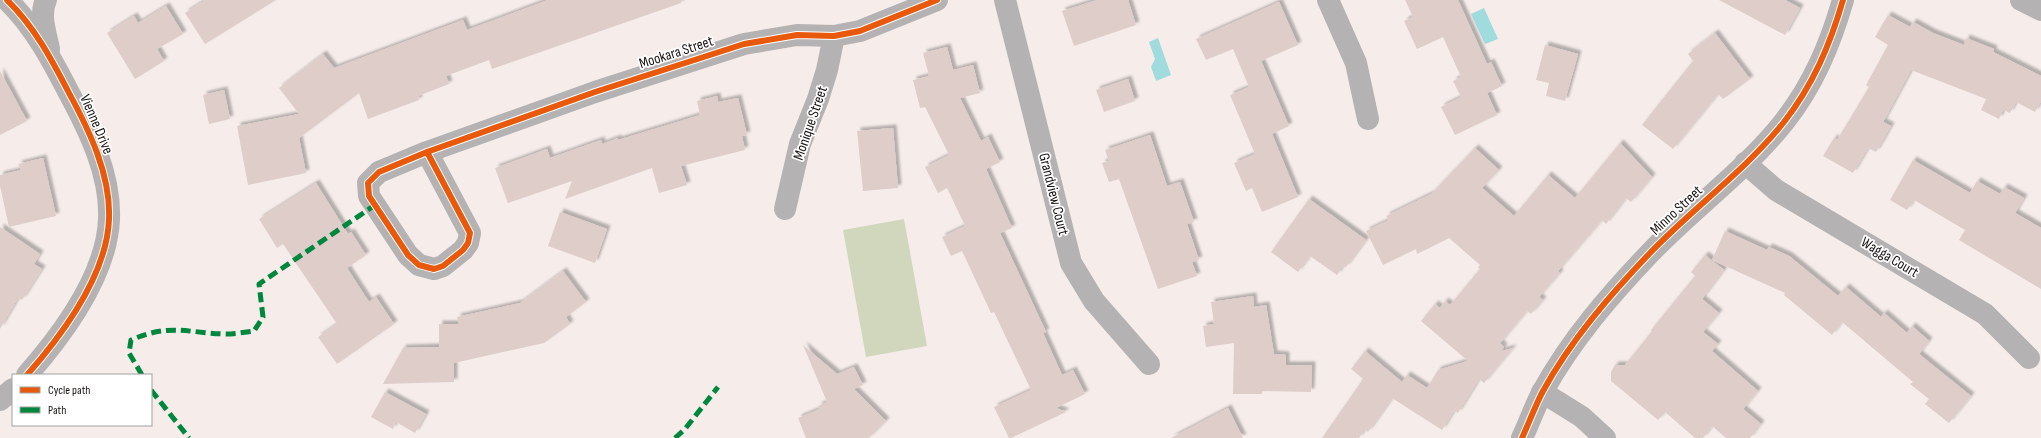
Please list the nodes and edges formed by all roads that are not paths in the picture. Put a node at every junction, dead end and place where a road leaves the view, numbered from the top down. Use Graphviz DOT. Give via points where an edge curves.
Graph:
graph roads {
  1 [pos="7,0"];
  2 [pos="46,0"];
  3 [pos="937,0"];
  4 [pos="1005,0"];
  5 [pos="1328,0"];
  6 [pos="1843,0"];
  7 [pos="2021,0"];
  8 [pos="2041,10"];
  9 [pos="834,36"];
  10 [pos="50,56"];
  11 [pos="1368,119"];
  12 [pos="427,152"];
  13 [pos="1745,163"];
  14 [pos="785,209"];
  15 [pos="2029,358"];
  16 [pos="1149,364"];
  17 [pos="28,374"];
  18 [pos="12,390"];
  19 [pos="1542,392"];
  20 [pos="0,400"];
  21 [pos="1522,438"];
  22 [pos="1605,438"];
  1 -- 10 [label="street, Vienne Drive" via="28,23"];
  2 -- 10 [label="street, Vienne Drive" via="43,5 43,18"];
  3 -- 9 [label="street, Mookara Street" via="866,29"];
  4 -- 16 [label="street, Grandview Court" via="1071,263 1094,301"];
  5 -- 11 [label="street" via="1356,62"];
  6 -- 13 [label="street, Minno Street" via="1832,38 1804,92 1784,122"];
  7 -- 8 [label="street"];
  9 -- 12 [label="street, Mookara Street" via="797,36 744,44 595,92"];
  9 -- 14 [label="street, Monique Street" via="818,99 800,144"];
  10 -- 17 [label="street, Vienne Drive" via="90,134 107,195 109,219 95,273 81,303 64,330"];
  12 -- 12 [label="street, Mookara Street" via="470,233 463,250 443,266 434,269 419,265 408,255 367,190 368,183 379,172"];
  13 -- 15 [label="street, Wagga Court" via="1776,190 1985,314"];
  13 -- 19 [label="street, Minno Street" via="1651,252 1611,296 1562,359"];
  18 -- 20 [label="street"];
  19 -- 21 [label="street, Minno Street"];
  19 -- 22 [label="street" via="1582,417"];
}
